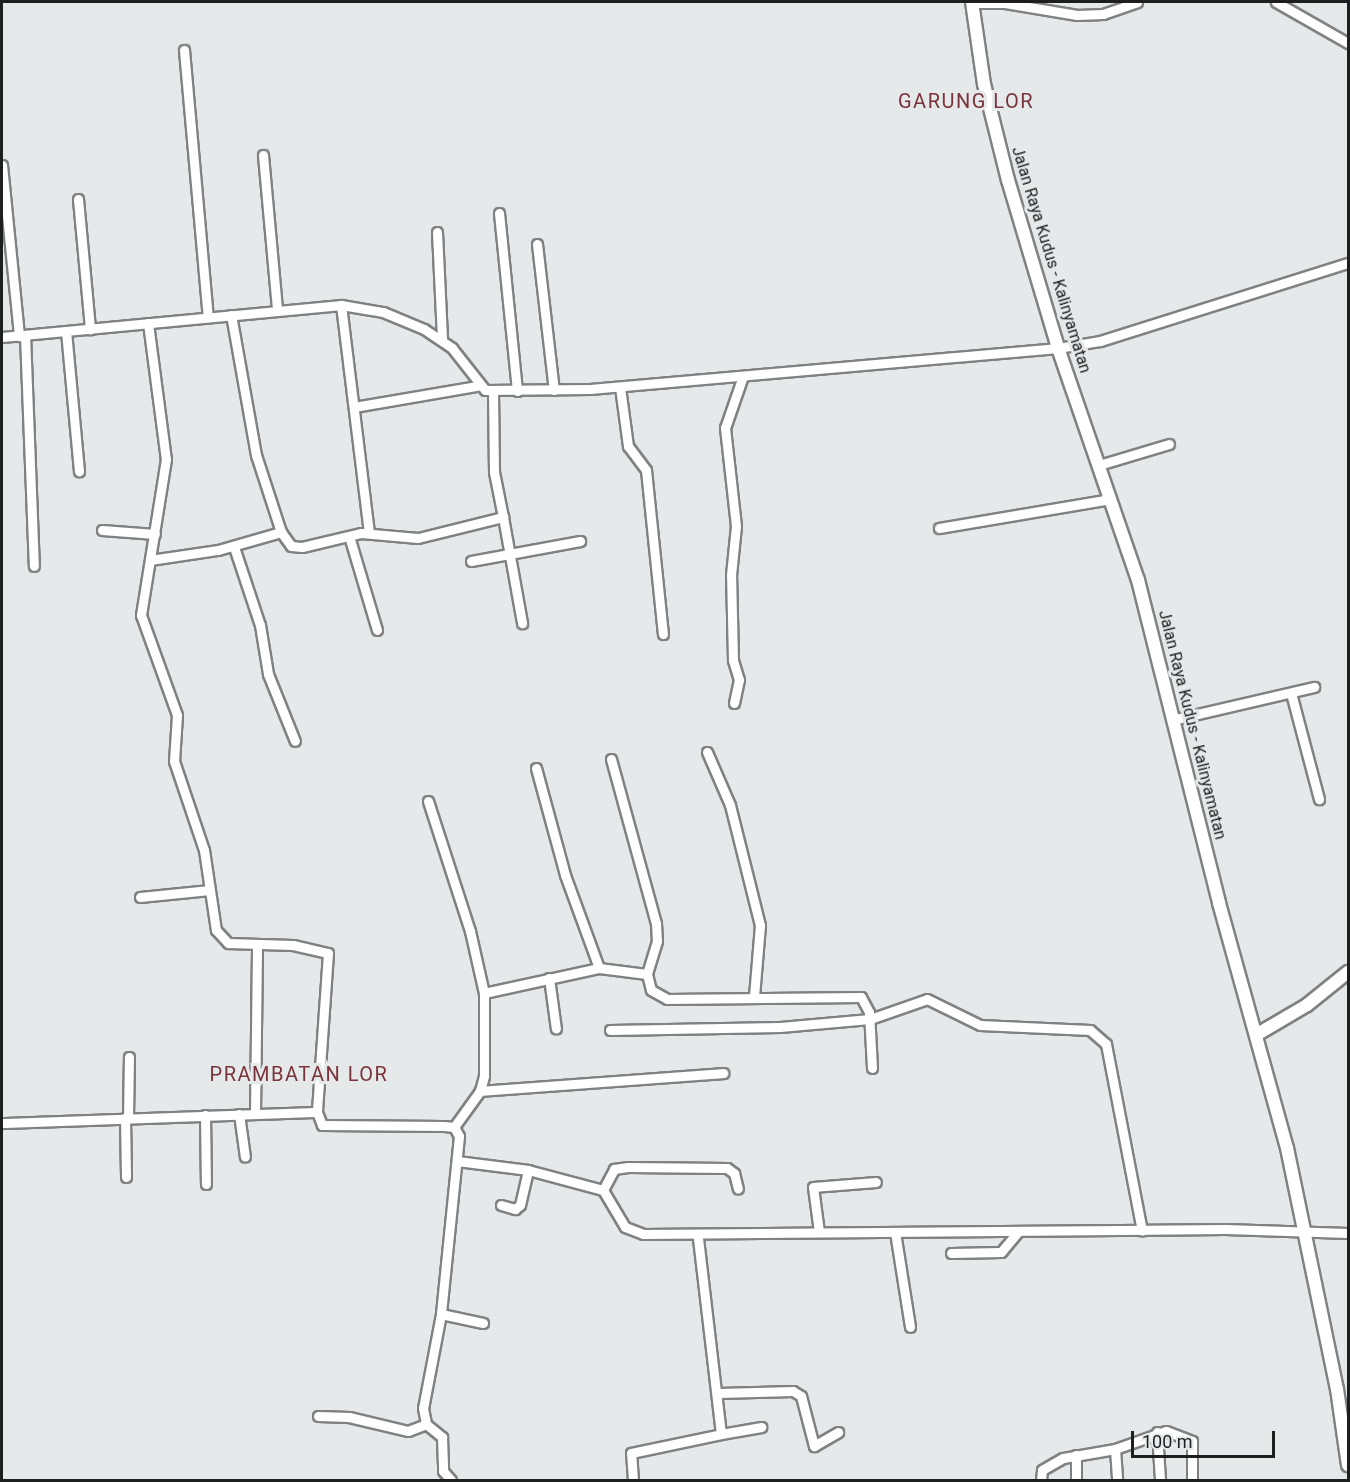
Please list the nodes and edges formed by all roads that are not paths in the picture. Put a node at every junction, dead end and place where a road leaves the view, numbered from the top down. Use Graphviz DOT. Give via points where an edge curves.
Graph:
graph roads {
  1 [pos="973,2"];
  2 [pos="1137,2"];
  3 [pos="1276,2"];
  4 [pos="1348,43"];
  5 [pos="184,50"];
  6 [pos="263,155"];
  7 [pos="2,165"];
  8 [pos="78,200"];
  9 [pos="499,213"];
  10 [pos="437,232"];
  11 [pos="537,243"];
  12 [pos="1348,262"];
  13 [pos="341,304"];
  14 [pos="277,310"];
  15 [pos="231,315"];
  16 [pos="208,317"];
  17 [pos="147,323"];
  18 [pos="90,329"];
  19 [pos="66,331"];
  20 [pos="22,336"];
  21 [pos="2,337"];
  22 [pos="442,340"];
  23 [pos="1058,348"];
  24 [pos="743,376"];
  25 [pos="477,386"];
  26 [pos="620,387"];
  27 [pos="554,390"];
  28 [pos="517,391"];
  29 [pos="493,392"];
  30 [pos="354,407"];
  31 [pos="1169,444"];
  32 [pos="1099,465"];
  33 [pos="79,471"];
  34 [pos="1111,499"];
  35 [pos="503,517"];
  36 [pos="939,528"];
  37 [pos="102,530"];
  38 [pos="280,532"];
  39 [pos="369,533"];
  40 [pos="155,534"];
  41 [pos="349,536"];
  42 [pos="580,540"];
  43 [pos="234,547"];
  44 [pos="509,553"];
  45 [pos="150,560"];
  46 [pos="471,561"];
  47 [pos="34,566"];
  48 [pos="522,623"];
  49 [pos="377,630"];
  50 [pos="663,634"];
  51 [pos="1314,687"];
  52 [pos="1291,693"];
  53 [pos="734,703"];
  54 [pos="1176,719"];
  55 [pos="295,741"];
  56 [pos="707,752"];
  57 [pos="611,759"];
  58 [pos="536,768"];
  59 [pos="1319,799"];
  60 [pos="428,801"];
  61 [pos="210,890"];
  62 [pos="140,897"];
  63 [pos="257,946"];
  64 [pos="599,968"];
  65 [pos="1348,972"];
  66 [pos="647,974"];
  67 [pos="549,978"];
  68 [pos="484,993"];
  69 [pos="754,996"];
  70 [pos="870,1019"];
  71 [pos="556,1029"];
  72 [pos="610,1030"];
  73 [pos="1256,1035"];
  74 [pos="129,1056"];
  75 [pos="872,1068"];
  76 [pos="723,1073"];
  77 [pos="480,1091"];
  78 [pos="317,1112"];
  79 [pos="255,1113"];
  80 [pos="239,1114"];
  81 [pos="205,1115"];
  82 [pos="127,1118"];
  83 [pos="2,1123"];
  84 [pos="454,1127"];
  85 [pos="245,1156"];
  86 [pos="457,1161"];
  87 [pos="528,1170"];
  88 [pos="126,1177"];
  89 [pos="876,1182"];
  90 [pos="206,1184"];
  91 [pos="738,1189"];
  92 [pos="603,1190"];
  93 [pos="501,1205"];
  94 [pos="1142,1231"];
  95 [pos="1306,1231"];
  96 [pos="819,1232"];
  97 [pos="895,1232"];
  98 [pos="1018,1232"];
  99 [pos="1348,1233"];
  100 [pos="698,1237"];
  101 [pos="951,1253"];
  102 [pos="441,1314"];
  103 [pos="483,1323"];
  104 [pos="910,1327"];
  105 [pos="719,1393"];
  106 [pos="318,1416"];
  107 [pos="426,1424"];
  108 [pos="761,1427"];
  109 [pos="838,1432"];
  110 [pos="1157,1432"];
  111 [pos="721,1434"];
  112 [pos="1115,1449"];
  113 [pos="1076,1455"];
  114 [pos="1348,1465"];
  115 [pos="451,1480"];
  116 [pos="633,1480"];
  117 [pos="1041,1480"];
  118 [pos="1076,1480"];
  119 [pos="1117,1480"];
  120 [pos="1160,1480"];
  121 [pos="1192,1480"];
  1 -- 2 [label="street" via="1026,5 1077,15 1103,14"];
  1 -- 23 [label="main road, Jalan Raya Kudus - Kalinyamatan" via="994,125"];
  3 -- 4 [label="street"];
  5 -- 16 [label="street"];
  6 -- 14 [label="street"];
  7 -- 20 [label="street"];
  8 -- 18 [label="street"];
  9 -- 28 [label="street"];
  10 -- 22 [label="street"];
  11 -- 27 [label="street"];
  12 -- 23 [label="street" via="1100,341"];
  13 -- 14 [label="street"];
  13 -- 22 [label="street" via="403,319"];
  13 -- 30 [label="street"];
  14 -- 15 [label="street"];
  15 -- 16 [label="street"];
  15 -- 38 [label="street" via="256,455"];
  16 -- 17 [label="street"];
  17 -- 18 [label="street"];
  17 -- 40 [label="street" via="166,459"];
  18 -- 19 [label="street"];
  19 -- 20 [label="street"];
  19 -- 33 [label="street"];
  20 -- 21 [label="street"];
  20 -- 47 [label="street"];
  22 -- 25 [label="street" via="461,358"];
  23 -- 24 [label="street"];
  23 -- 32 [label="main road, Jalan Raya Kudus - Kalinyamatan"];
  24 -- 26 [label="street"];
  24 -- 53 [label="street" via="725,428 736,526 731,575 733,660 739,680"];
  25 -- 29 [label="street"];
  25 -- 30 [label="street"];
  26 -- 27 [label="street"];
  26 -- 50 [label="street" via="628,446 646,470"];
  27 -- 28 [label="street"];
  28 -- 29 [label="street"];
  29 -- 35 [label="street" via="494,472"];
  30 -- 39 [label="street"];
  31 -- 32 [label="street"];
  32 -- 34 [label="main road, Jalan Raya Kudus - Kalinyamatan"];
  34 -- 36 [label="street"];
  34 -- 54 [label="main road, Jalan Raya Kudus - Kalinyamatan"];
  35 -- 39 [label="street" via="418,538"];
  35 -- 44 [label="street"];
  37 -- 40 [label="street"];
  38 -- 41 [label="street" via="291,546 302,547"];
  38 -- 43 [label="street"];
  39 -- 41 [label="street"];
  40 -- 45 [label="street"];
  41 -- 49 [label="street"];
  42 -- 44 [label="street"];
  43 -- 45 [label="street"];
  43 -- 55 [label="street" via="260,625 268,674"];
  44 -- 46 [label="street"];
  44 -- 48 [label="street"];
  45 -- 61 [label="street" via="141,615 177,715 174,761 199,830"];
  51 -- 52 [label="street"];
  52 -- 54 [label="street"];
  52 -- 59 [label="street"];
  54 -- 73 [label="main road, Jalan Raya Kudus - Kalinyamatan" via="1218,903"];
  56 -- 69 [label="street" via="730,805 759,925"];
  57 -- 66 [label="street" via="656,923 657,941"];
  58 -- 64 [label="street" via="565,875"];
  60 -- 68 [label="street" via="470,931"];
  61 -- 62 [label="street"];
  61 -- 63 [label="street" via="222,940"];
  63 -- 78 [label="street" via="293,945 324,950 329,956"];
  63 -- 79 [label="street"];
  64 -- 66 [label="street"];
  64 -- 67 [label="street"];
  65 -- 73 [label="main road" via="1307,1005"];
  66 -- 69 [label="street" via="651,990 667,999"];
  67 -- 68 [label="street"];
  67 -- 71 [label="street"];
  68 -- 77 [label="street" via="486,1064"];
  69 -- 70 [label="street" via="850,995 867,1002"];
  70 -- 72 [label="street" via="780,1027"];
  70 -- 75 [label="street"];
  70 -- 94 [label="street" via="927,999 980,1025 1063,1026 1098,1033 1106,1044"];
  73 -- 95 [label="main road, Jalan Raya Kudus - Kalinyamatan"];
  74 -- 82 [label="street"];
  76 -- 77 [label="street"];
  77 -- 84 [label="street"];
  78 -- 79 [label="street"];
  78 -- 84 [label="street" via="322,1125 335,1128"];
  79 -- 80 [label="street"];
  80 -- 81 [label="street"];
  80 -- 85 [label="street"];
  81 -- 82 [label="street"];
  81 -- 90 [label="street"];
  82 -- 83 [label="street"];
  82 -- 88 [label="street"];
  84 -- 86 [label="street" via="460,1141"];
  86 -- 87 [label="street"];
  86 -- 102 [label="street"];
  87 -- 92 [label="street"];
  87 -- 93 [label="street" via="520,1205 515,1209"];
  89 -- 96 [label="street" via="813,1187"];
  91 -- 92 [label="street" via="734,1173 727,1168 628,1167 614,1169"];
  92 -- 100 [label="street" via="628,1229"];
  94 -- 95 [label="street"];
  94 -- 98 [label="street"];
  95 -- 99 [label="street"];
  95 -- 114 [label="main road, Jalan Raya Kudus - Kalinyamatan"];
  96 -- 97 [label="street"];
  96 -- 100 [label="street"];
  97 -- 98 [label="street"];
  97 -- 104 [label="street"];
  98 -- 101 [label="street" via="1001,1252"];
  100 -- 105 [label="street"];
  102 -- 103 [label="street"];
  102 -- 107 [label="street" via="423,1408"];
  105 -- 109 [label="street" via="793,1391 801,1396 814,1446"];
  105 -- 111 [label="street"];
  106 -- 107 [label="street" via="349,1417 408,1431"];
  107 -- 115 [label="street" via="442,1437 442,1471"];
  108 -- 111 [label="street"];
  110 -- 112 [label="street"];
  110 -- 120 [label="street"];
  110 -- 121 [label="street" via="1174,1431 1192,1441"];
  111 -- 116 [label="street" via="631,1453"];
  112 -- 113 [label="street"];
  112 -- 119 [label="street"];
  113 -- 117 [label="street" via="1042,1470"];
  113 -- 118 [label="street"];
}
